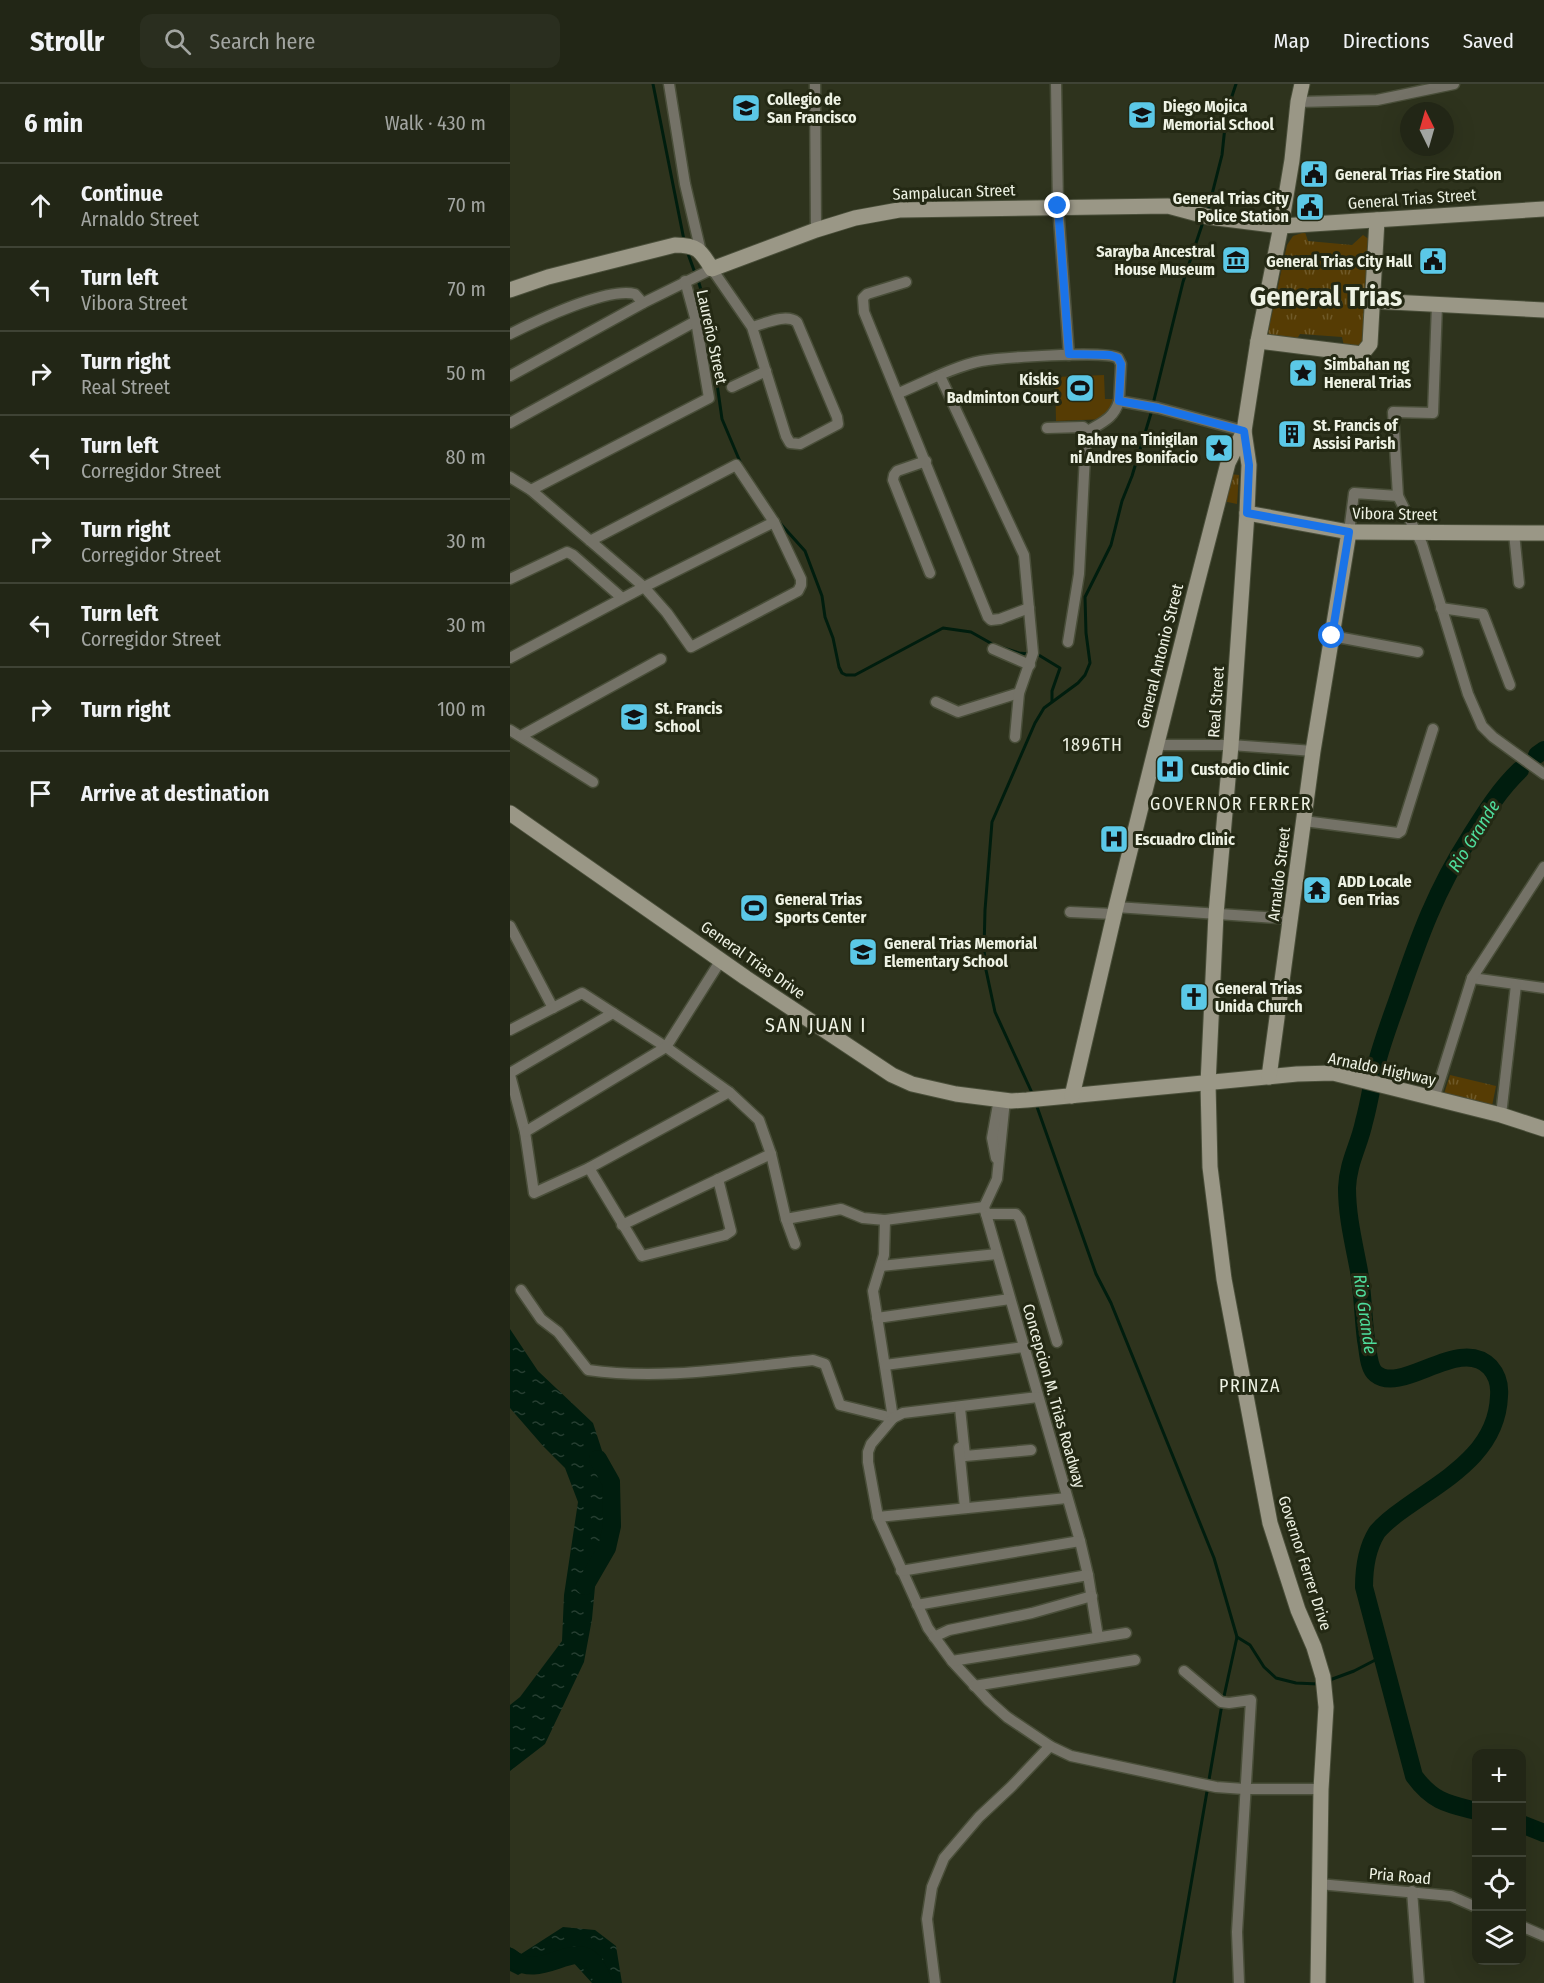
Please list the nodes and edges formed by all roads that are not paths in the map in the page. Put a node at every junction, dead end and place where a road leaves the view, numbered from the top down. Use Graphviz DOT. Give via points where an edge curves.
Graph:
graph roads {
  1 [pos="669,84"];
  2 [pos="815,84"];
  3 [pos="1056,84"];
  4 [pos="1302,84"];
  5 [pos="1454,84"];
  6 [pos="1298,102"];
  7 [pos="1058,206"];
  8 [pos="1544,209"];
  9 [pos="1377,220"];
  10 [pos="1281,226"];
  11 [pos="816,230"];
  12 [pos="701,252"];
  13 [pos="712,270"];
  14 [pos="685,281"];
  15 [pos="906,282"];
  16 [pos="510,290"];
  17 [pos="1372,302"];
  18 [pos="643,303"];
  19 [pos="1437,305"];
  20 [pos="1544,310"];
  21 [pos="696,321"];
  22 [pos="752,327"];
  23 [pos="510,334"];
  24 [pos="1258,341"];
  25 [pos="1069,354"];
  26 [pos="766,371"];
  27 [pos="510,376"];
  28 [pos="940,376"];
  29 [pos="732,387"];
  30 [pos="899,393"];
  31 [pos="1119,401"];
  32 [pos="510,423"];
  33 [pos="1047,428"];
  34 [pos="1088,431"];
  35 [pos="1244,431"];
  36 [pos="926,462"];
  37 [pos="510,477"];
  38 [pos="531,490"];
  39 [pos="1398,496"];
  40 [pos="1247,513"];
  41 [pos="774,522"];
  42 [pos="1349,532"];
  43 [pos="1417,532"];
  44 [pos="1514,533"];
  45 [pos="1544,533"];
  46 [pos="590,541"];
  47 [pos="930,573"];
  48 [pos="510,579"];
  49 [pos="1519,583"];
  50 [pos="644,587"];
  51 [pos="622,598"];
  52 [pos="1029,608"];
  53 [pos="1441,608"];
  54 [pos="1332,636"];
  55 [pos="1068,642"];
  56 [pos="993,649"];
  57 [pos="1418,652"];
  58 [pos="510,658"];
  59 [pos="661,659"];
  60 [pos="1030,665"];
  61 [pos="1510,685"];
  62 [pos="1019,693"];
  63 [pos="936,702"];
  64 [pos="1433,729"];
  65 [pos="510,730"];
  66 [pos="521,736"];
  67 [pos="1015,737"];
  68 [pos="1157,745"];
  69 [pos="1231,745"];
  70 [pos="1313,751"];
  71 [pos="1544,774"];
  72 [pos="593,782"];
  73 [pos="510,813"];
  74 [pos="1304,821"];
  75 [pos="1544,865"];
  76 [pos="1115,910"];
  77 [pos="1070,912"];
  78 [pos="1216,914"];
  79 [pos="1292,919"];
  80 [pos="510,926"];
  81 [pos="721,960"];
  82 [pos="1472,978"];
  83 [pos="1516,986"];
  84 [pos="1543,986"];
  85 [pos="553,1008"];
  86 [pos="613,1013"];
  87 [pos="510,1030"];
  88 [pos="666,1047"];
  89 [pos="510,1074"];
  90 [pos="1269,1077"];
  91 [pos="1208,1084"];
  92 [pos="729,1092"];
  93 [pos="1072,1096"];
  94 [pos="1434,1099"];
  95 [pos="1002,1100"];
  96 [pos="1501,1115"];
  97 [pos="1544,1129"];
  98 [pos="525,1132"];
  99 [pos="771,1154"];
  100 [pos="589,1168"];
  101 [pos="718,1179"];
  102 [pos="985,1210"];
  103 [pos="786,1218"];
  104 [pos="885,1220"];
  105 [pos="622,1226"];
  106 [pos="795,1244"];
  107 [pos="998,1254"];
  108 [pos="881,1266"];
  109 [pos="520,1290"];
  110 [pos="1010,1299"];
  111 [pos="877,1318"];
  112 [pos="1057,1342"];
  113 [pos="1024,1347"];
  114 [pos="885,1365"];
  115 [pos="1038,1397"];
  116 [pos="958,1408"];
  117 [pos="893,1418"];
  118 [pos="1031,1450"];
  119 [pos="1067,1498"];
  120 [pos="965,1508"];
  121 [pos="878,1517"];
  122 [pos="1080,1541"];
  123 [pos="901,1571"];
  124 [pos="1088,1575"];
  125 [pos="1092,1596"];
  126 [pos="917,1605"];
  127 [pos="1126,1633"];
  128 [pos="934,1637"];
  129 [pos="1098,1637"];
  130 [pos="1135,1660"];
  131 [pos="952,1661"];
  132 [pos="1184,1671"];
  133 [pos="975,1686"];
  134 [pos="1050,1746"];
  135 [pos="1244,1789"];
  136 [pos="1321,1789"];
  137 [pos="1319,1884"];
  138 [pos="1412,1891"];
  139 [pos="1472,1905"];
  140 [pos="1526,1928"];
  141 [pos="1544,1936"];
  142 [pos="935,1983"];
  143 [pos="1239,1983"];
  144 [pos="1318,1983"];
  145 [pos="1419,1983"];
  1 -- 12 [label="street"];
  2 -- 11 [label="street"];
  3 -- 7 [label="street"];
  4 -- 6 [label="main road, General Antonio Street"];
  5 -- 6 [label="street" via="1377,100"];
  6 -- 10 [label="main road, General Antonio Street"];
  7 -- 10 [label="main road, Sampalucan Street" via="1168,206"];
  7 -- 11 [label="main road, Sampalucan Street" via="898,210"];
  7 -- 25 [label="street"];
  8 -- 9 [label="main road, General Trias Street"];
  9 -- 10 [label="main road, General Trias Street"];
  9 -- 17 [label="main road"];
  10 -- 24 [label="main road, General Antonio Street"];
  11 -- 13 [label="main road, Sampalucan Street"];
  12 -- 13 [label="main road"];
  12 -- 16 [label="main road" via="687,245 662,247"];
  13 -- 14 [label="street"];
  13 -- 22 [label="street"];
  14 -- 18 [label="street"];
  14 -- 21 [label="street, Laureño Street"];
  15 -- 30 [label="street" via="863,298 864,312"];
  17 -- 19 [label="main road"];
  17 -- 24 [label="main road" via="1370,344 1362,354"];
  18 -- 23 [label="street" via="635,294 621,293 549,315"];
  18 -- 27 [label="street"];
  19 -- 20 [label="main road"];
  19 -- 39 [label="street" via="1433,413 1393,412"];
  21 -- 32 [label="street"];
  21 -- 38 [label="street, Laureño Street" via="709,398"];
  22 -- 26 [label="street"];
  22 -- 26 [label="street" via="788,318 797,322 838,424 800,444 790,442"];
  24 -- 35 [label="main road, General Antonio Street"];
  25 -- 28 [label="street" via="980,361"];
  25 -- 31 [label="street" via="1118,358"];
  26 -- 29 [label="street"];
  28 -- 30 [label="street"];
  28 -- 52 [label="street" via="1022,548"];
  30 -- 36 [label="street"];
  31 -- 34 [label="street" via="1110,418"];
  31 -- 35 [label="street"];
  33 -- 34 [label="street" via="1083,427"];
  34 -- 55 [label="street" via="1079,574"];
  35 -- 40 [label="main road, Real Street" via="1249,465"];
  35 -- 68 [label="main road, General Antonio Street" via="1228,463"];
  36 -- 47 [label="street" via="897,471 893,480"];
  36 -- 52 [label="street" via="988,617 1000,619"];
  37 -- 38 [label="street"];
  38 -- 46 [label="street"];
  39 -- 42 [label="street" via="1354,493"];
  39 -- 43 [label="street"];
  40 -- 42 [label="main road, Vibora Street"];
  40 -- 69 [label="main road, Real Street"];
  41 -- 46 [label="street" via="736,465"];
  41 -- 50 [label="street"];
  41 -- 50 [label="street" via="801,579 798,591 691,647"];
  42 -- 43 [label="main road, Vibora Street"];
  42 -- 54 [label="main road, Arnaldo Street"];
  43 -- 44 [label="main road, Vibora Street"];
  43 -- 53 [label="street"];
  44 -- 45 [label="main road, Vibora Street"];
  44 -- 49 [label="street"];
  46 -- 50 [label="street"];
  48 -- 51 [label="street" via="567,552"];
  50 -- 51 [label="street"];
  51 -- 58 [label="street"];
  52 -- 60 [label="street" via="1033,647"];
  53 -- 61 [label="street" via="1483,614"];
  53 -- 71 [label="street" via="1482,726"];
  54 -- 57 [label="street"];
  54 -- 70 [label="main road, Arnaldo Street"];
  56 -- 60 [label="street"];
  59 -- 66 [label="street"];
  60 -- 62 [label="street"];
  62 -- 63 [label="street" via="958,712"];
  62 -- 67 [label="street"];
  64 -- 74 [label="street" via="1398,834"];
  65 -- 66 [label="street"];
  66 -- 72 [label="street"];
  68 -- 69 [label="street"];
  68 -- 76 [label="main road, General Antonio Street"];
  69 -- 70 [label="street"];
  69 -- 78 [label="main road, Real Street"];
  70 -- 74 [label="main road, Arnaldo Street"];
  73 -- 81 [label="main road, General Trias Drive"];
  74 -- 79 [label="main road, Arnaldo Street"];
  75 -- 82 [label="street"];
  76 -- 77 [label="street"];
  76 -- 78 [label="street"];
  76 -- 93 [label="main road, General Antonio Street"];
  78 -- 79 [label="street"];
  78 -- 91 [label="main road, Real Street"];
  79 -- 90 [label="main road, Arnaldo Street"];
  80 -- 85 [label="street"];
  81 -- 88 [label="street"];
  81 -- 95 [label="main road, General Trias Drive" via="891,1075 956,1094"];
  82 -- 83 [label="street"];
  82 -- 94 [label="street"];
  83 -- 84 [label="street"];
  83 -- 96 [label="street"];
  85 -- 86 [label="street" via="582,993"];
  85 -- 87 [label="street"];
  86 -- 88 [label="street"];
  86 -- 89 [label="street"];
  88 -- 92 [label="street"];
  88 -- 98 [label="street"];
  89 -- 98 [label="street"];
  90 -- 91 [label="main road, Arnaldo Highway"];
  90 -- 94 [label="main road, Arnaldo Highway" via="1333,1073"];
  91 -- 93 [label="main road, General Trias Drive"];
  91 -- 136 [label="main road, Governor Ferrer Drive" via="1210,1167 1224,1279 1260,1476 1270,1523 1323,1677 1326,1707"];
  92 -- 99 [label="street" via="759,1120"];
  92 -- 100 [label="street"];
  93 -- 95 [label="main road, General Trias Drive"];
  94 -- 96 [label="main road, Arnaldo Highway"];
  95 -- 102 [label="street" via="992,1138 997,1179"];
  96 -- 97 [label="main road, Arnaldo Highway"];
  98 -- 100 [label="street" via="534,1193"];
  99 -- 101 [label="street"];
  99 -- 103 [label="street"];
  100 -- 105 [label="street"];
  101 -- 105 [label="street"];
  101 -- 105 [label="street" via="731,1226 725,1235 642,1256"];
  102 -- 104 [label="street"];
  102 -- 107 [label="street, Concepcion M. Trias Roadway"];
  102 -- 112 [label="street" via="1011,1212 1020,1219"];
  103 -- 104 [label="street" via="841,1209 863,1218"];
  103 -- 106 [label="street"];
  104 -- 108 [label="street"];
  107 -- 108 [label="street"];
  107 -- 110 [label="street, Concepcion M. Trias Roadway"];
  108 -- 111 [label="street" via="873,1292"];
  109 -- 117 [label="street" via="588,1370 646,1375 813,1360 825,1364 840,1405"];
  110 -- 111 [label="street"];
  110 -- 113 [label="street, Concepcion M. Trias Roadway"];
  111 -- 114 [label="street"];
  113 -- 114 [label="street"];
  113 -- 115 [label="street, Concepcion M. Trias Roadway"];
  114 -- 117 [label="street"];
  115 -- 116 [label="street"];
  115 -- 119 [label="street, Concepcion M. Trias Roadway"];
  116 -- 117 [label="street" via="903,1413"];
  116 -- 118 [label="street" via="965,1456"];
  116 -- 120 [label="street"];
  117 -- 121 [label="street" via="868,1452"];
  119 -- 120 [label="street"];
  119 -- 122 [label="street, Concepcion M. Trias Roadway"];
  120 -- 121 [label="street"];
  121 -- 123 [label="street"];
  122 -- 123 [label="street"];
  122 -- 124 [label="street, Concepcion M. Trias Roadway"];
  123 -- 126 [label="street"];
  124 -- 125 [label="street, Concepcion M. Trias Roadway"];
  124 -- 126 [label="street"];
  125 -- 128 [label="street" via="949,1630"];
  125 -- 129 [label="street, Concepcion M. Trias Roadway"];
  126 -- 128 [label="street"];
  127 -- 129 [label="street"];
  128 -- 131 [label="street"];
  129 -- 131 [label="street"];
  130 -- 133 [label="street"];
  131 -- 133 [label="street"];
  132 -- 135 [label="street" via="1225,1702 1251,1700"];
  133 -- 134 [label="street" via="1007,1717"];
  134 -- 135 [label="street" via="1071,1756 1199,1784"];
  134 -- 142 [label="street" via="944,1858 932,1887 927,1919"];
  135 -- 136 [label="street"];
  135 -- 143 [label="street" via="1237,1932"];
  136 -- 137 [label="main road, Governor Ferrer Drive"];
  137 -- 138 [label="street, Pria Road"];
  137 -- 144 [label="main road, Governor Ferrer Drive"];
  138 -- 139 [label="street, Pria Road" via="1451,1896"];
  138 -- 145 [label="street"];
  140 -- 141 [label="street"];
}
